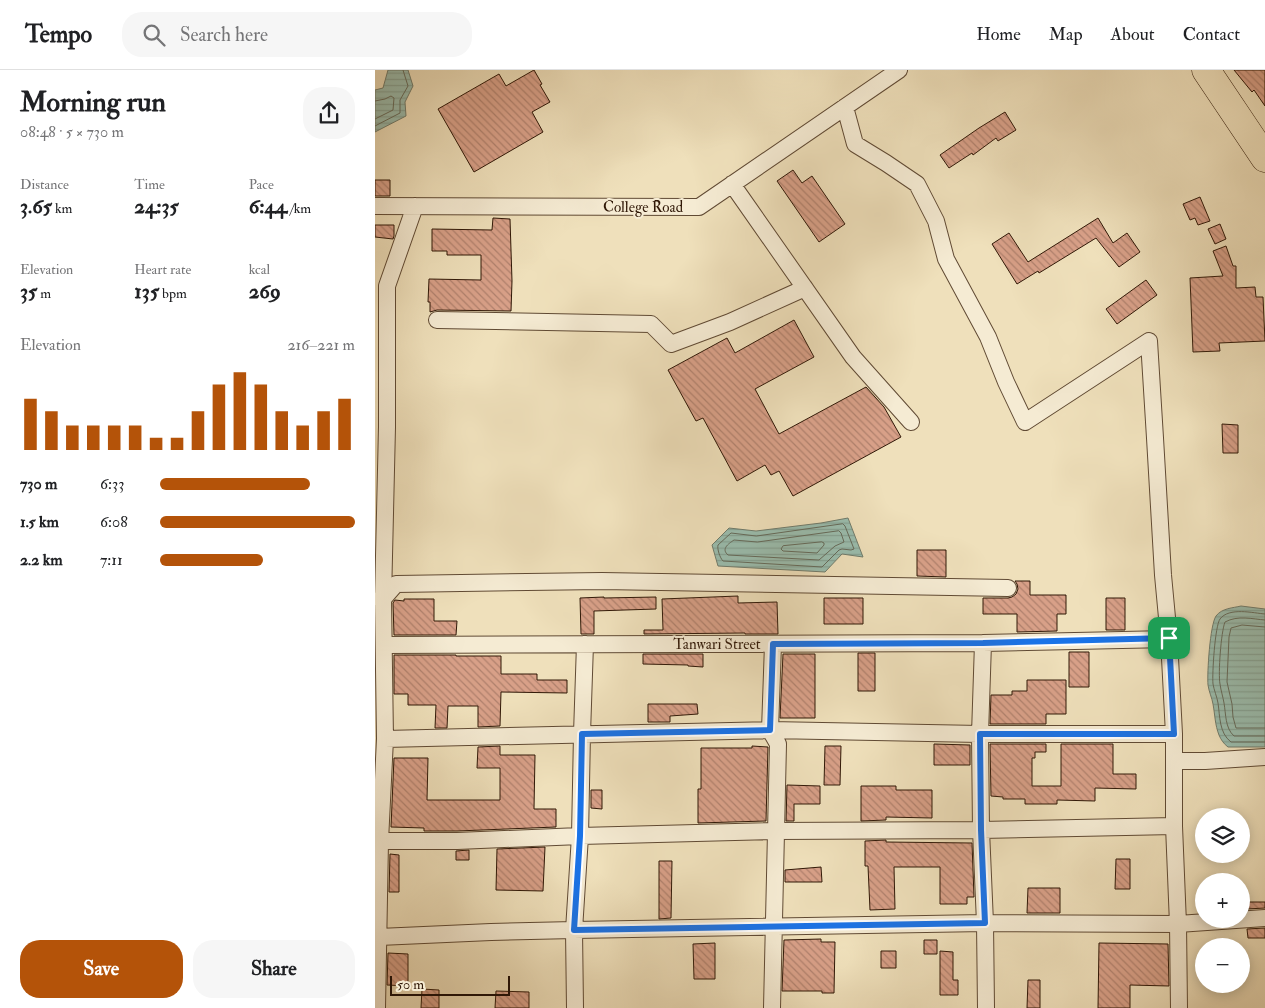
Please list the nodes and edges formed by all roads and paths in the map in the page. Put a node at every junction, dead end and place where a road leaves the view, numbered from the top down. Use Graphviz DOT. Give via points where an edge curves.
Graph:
graph roads {
  1 [pos="899,70"];
  2 [pos="1206,70"];
  3 [pos="845,107"];
  4 [pos="1265,158"];
  5 [pos="732,184"];
  6 [pos="375,206"];
  7 [pos="415,206"];
  8 [pos="805,288"];
  9 [pos="437,320"];
  10 [pos="911,422"];
  11 [pos="1008,588"];
  12 [pos="379,599"];
  13 [pos="1169,638"];
  14 [pos="983,643"];
  15 [pos="585,644"];
  16 [pos="773,644"];
  17 [pos="384,645"];
  18 [pos="770,730"];
  19 [pos="582,734"];
  20 [pos="980,734"];
  21 [pos="1174,734"];
  22 [pos="385,739"];
  23 [pos="1265,757"];
  24 [pos="1174,761"];
  25 [pos="1174,826"];
  26 [pos="981,830"];
  27 [pos="776,831"];
  28 [pos="580,836"];
  29 [pos="377,841"];
  30 [pos="1265,918"];
  31 [pos="985,923"];
  32 [pos="1178,924"];
  33 [pos="773,926"];
  34 [pos="574,930"];
  35 [pos="379,937"];
  36 [pos="376,988"];
  37 [pos="377,1008"];
  38 [pos="575,1008"];
  39 [pos="772,1008"];
  40 [pos="986,1008"];
  41 [pos="1179,1008"];
  1 -- 3 [label="street, College Road"];
  2 -- 4 [label="highway"];
  3 -- 5 [label="street, College Road"];
  3 -- 13 [label="street" via="855,144 917,184 936,221 946,259 988,337 1025,422 1149,341"];
  5 -- 7 [label="street, College Road" via="699,207"];
  5 -- 8 [label="street"];
  6 -- 7 [label="street, College Road"];
  7 -- 12 [label="street" via="387,286 387,427"];
  8 -- 9 [label="street" via="671,344 651,324"];
  8 -- 10 [label="street" via="853,357"];
  11 -- 12 [label="street" via="602,581 396,584"];
  12 -- 17 [label="street"];
  13 -- 14 [label="street, Tanwari Street"];
  13 -- 21 [label="street"];
  14 -- 16 [label="street, Tanwari Street"];
  14 -- 20 [label="street"];
  15 -- 16 [label="street, Tanwari Street"];
  15 -- 17 [label="street, Tanwari Street"];
  15 -- 19 [label="street"];
  16 -- 18 [label="street"];
  17 -- 22 [label="street"];
  18 -- 19 [label="street"];
  18 -- 20 [label="street"];
  18 -- 27 [label="street" via="778,744"];
  19 -- 22 [label="street"];
  19 -- 28 [label="street"];
  20 -- 21 [label="street"];
  20 -- 26 [label="street"];
  21 -- 24 [label="street"];
  22 -- 29 [label="street"];
  23 -- 24 [label="street"];
  24 -- 25 [label="street"];
  25 -- 26 [label="street"];
  25 -- 32 [label="street"];
  26 -- 27 [label="street"];
  26 -- 31 [label="street"];
  27 -- 28 [label="street"];
  27 -- 33 [label="street"];
  28 -- 29 [label="street"];
  28 -- 34 [label="street"];
  29 -- 35 [label="street"];
  30 -- 32 [label="street"];
  31 -- 32 [label="street"];
  31 -- 33 [label="street"];
  31 -- 40 [label="street"];
  32 -- 41 [label="street"];
  33 -- 34 [label="street"];
  33 -- 39 [label="street"];
  34 -- 35 [label="street"];
  34 -- 38 [label="street"];
  35 -- 36 [label="street"];
  36 -- 37 [label="street"];
}
